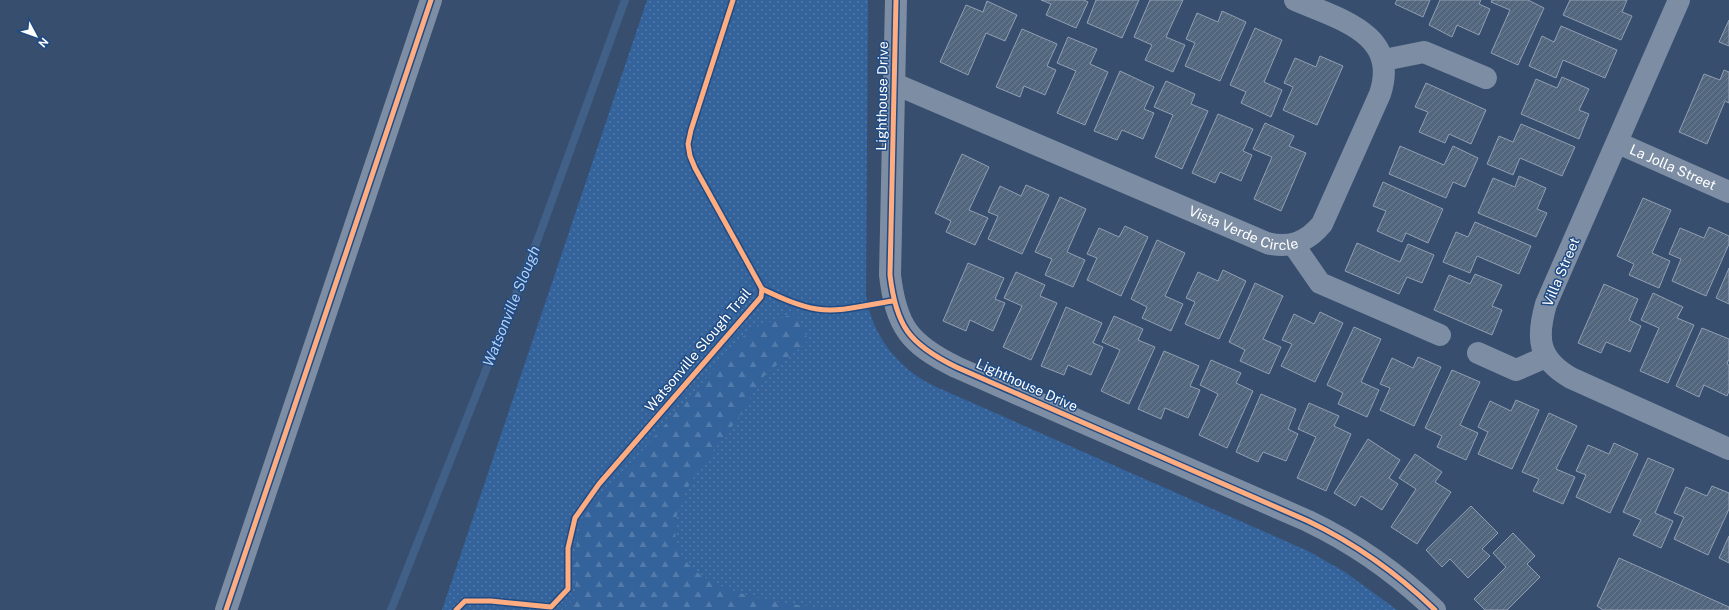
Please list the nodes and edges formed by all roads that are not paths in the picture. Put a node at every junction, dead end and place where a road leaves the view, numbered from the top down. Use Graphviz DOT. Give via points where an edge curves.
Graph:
graph roads {
  1 [pos="431,0"];
  2 [pos="896,0"];
  3 [pos="1295,0"];
  4 [pos="1680,0"];
  5 [pos="1384,60"];
  6 [pos="1486,78"];
  7 [pos="895,84"];
  8 [pos="1618,143"];
  9 [pos="1729,192"];
  10 [pos="1293,244"];
  11 [pos="1440,336"];
  12 [pos="1478,353"];
  13 [pos="1546,357"];
  14 [pos="1729,449"];
  15 [pos="226,610"];
  16 [pos="1435,610"];
  1 -- 15 [label="street"];
  2 -- 7 [label="street, Lighthouse Drive"];
  3 -- 5 [label="street, Vista Verde Circle" via="1354,26 1366,34"];
  4 -- 8 [label="street, Villa Street"];
  5 -- 6 [label="street" via="1424,52"];
  5 -- 10 [label="street, Vista Verde Circle" via="1385,80 1380,94 1329,211 1314,234"];
  7 -- 10 [label="street, Vista Verde Circle" via="1267,243 1279,246"];
  7 -- 16 [label="street, Lighthouse Drive" via="890,275 893,301 903,325 912,337 936,357 956,367 1341,537 1396,574"];
  8 -- 9 [label="street, La Jolla Street"];
  8 -- 13 [label="street, Villa Street" via="1546,304 1540,334"];
  10 -- 11 [label="street" via="1320,283"];
  12 -- 13 [label="street" via="1516,370"];
  13 -- 14 [label="street, Villa Street" via="1558,370 1571,378"];
}
